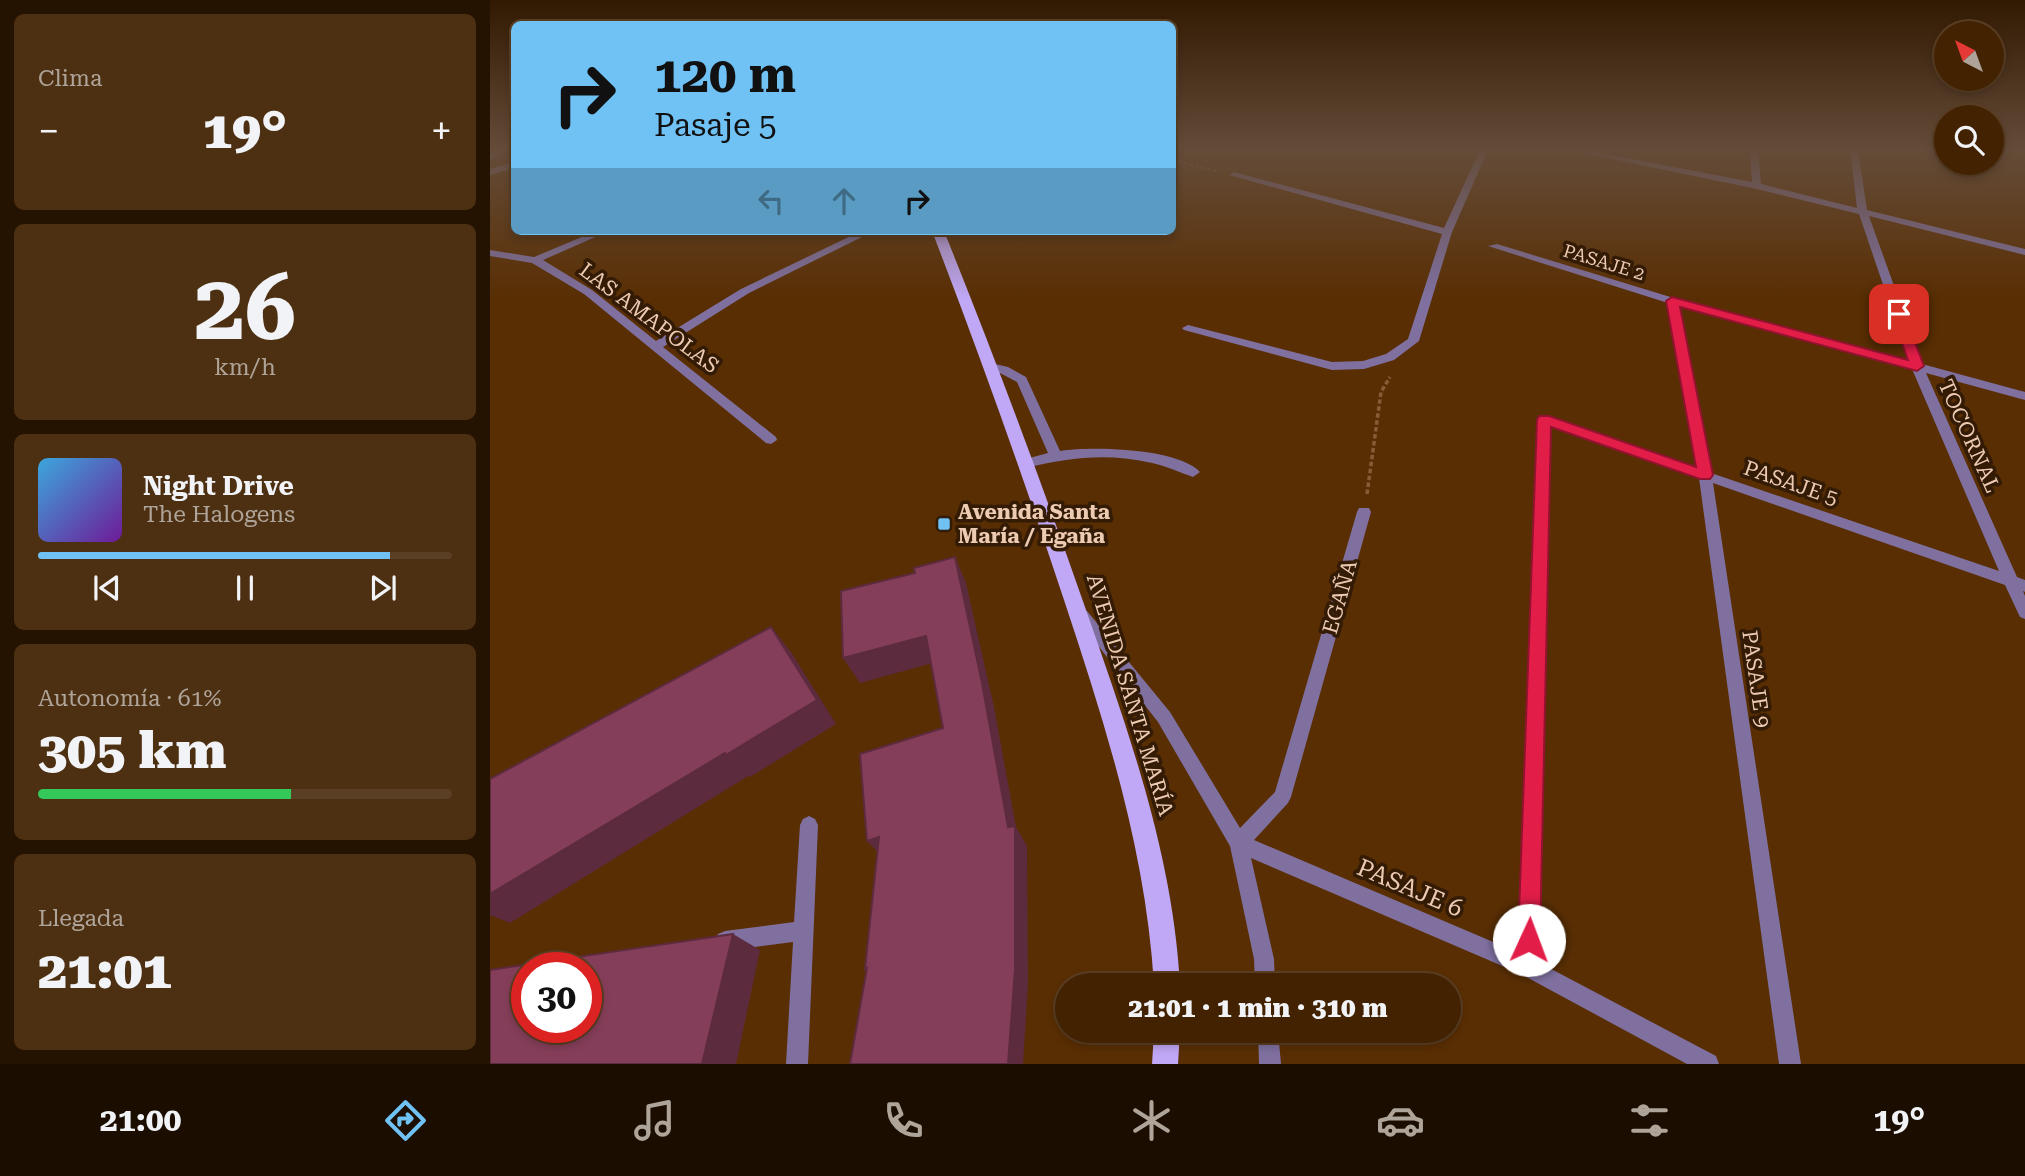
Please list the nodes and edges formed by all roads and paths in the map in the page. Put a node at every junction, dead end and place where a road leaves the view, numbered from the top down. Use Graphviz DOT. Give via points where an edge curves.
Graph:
graph roads {
  1 [pos="1326,200"];
  2 [pos="1462,200"];
  3 [pos="1819,200"];
  4 [pos="1861,200"];
  5 [pos="1862,209"];
  6 [pos="1447,232"];
  7 [pos="594,235"];
  8 [pos="861,235"];
  9 [pos="940,235"];
  10 [pos="1493,246"];
  11 [pos="2024,252"];
  12 [pos="490,253"];
  13 [pos="535,260"];
  14 [pos="1672,301"];
  15 [pos="1188,328"];
  16 [pos="1413,341"];
  17 [pos="656,345"];
  18 [pos="1917,366"];
  19 [pos="991,367"];
  20 [pos="2025,396"];
  21 [pos="771,440"];
  22 [pos="1056,456"];
  23 [pos="1027,463"];
  24 [pos="1193,472"];
  25 [pos="1705,475"];
  26 [pos="1364,512"];
  27 [pos="2019,584"];
  28 [pos="1076,608"];
  29 [pos="2025,613"];
  30 [pos="809,825"];
  31 [pos="1239,843"];
  32 [pos="803,931"];
  33 [pos="708,944"];
  34 [pos="1528,967"];
  35 [pos="1167,973"];
  36 [pos="1265,973"];
  37 [pos="1166,1043"];
  38 [pos="1269,1043"];
  39 [pos="797,1064"];
  40 [pos="1165,1064"];
  41 [pos="1270,1064"];
  42 [pos="1708,1064"];
  43 [pos="1790,1064"];
  1 -- 6 [label="street"];
  2 -- 6 [label="street"];
  3 -- 5 [label="street"];
  4 -- 5 [label="street, TOCORNAL"];
  5 -- 11 [label="street"];
  5 -- 18 [label="street, TOCORNAL"];
  6 -- 16 [label="street"];
  7 -- 13 [label="street"];
  8 -- 17 [label="street" via="755,285"];
  9 -- 19 [label="main road, AVENIDA SANTA MARÍA"];
  10 -- 14 [label="street, PASAJE 2"];
  12 -- 13 [label="street, LAS AMAPOLAS"];
  13 -- 17 [label="street, LAS AMAPOLAS" via="588,292"];
  14 -- 18 [label="street, PASAJE 2"];
  14 -- 25 [label="street, PASAJE 9"];
  15 -- 16 [label="street" via="1332,366 1364,365 1390,357"];
  16 -- 26 [label="path" via="1381,391"];
  17 -- 21 [label="street, LAS AMAPOLAS"];
  18 -- 20 [label="street, PASAJE 2"];
  18 -- 27 [label="street, TOCORNAL"];
  19 -- 22 [label="street" via="1015,375 1026,386"];
  19 -- 23 [label="main road, AVENIDA SANTA MARÍA"];
  22 -- 23 [label="street"];
  22 -- 24 [label="street" via="1133,453"];
  23 -- 28 [label="main road, AVENIDA SANTA MARÍA"];
  25 -- 27 [label="street, PASAJE 5"];
  25 -- 34 [label="street, PASAJE 5" via="1544,420"];
  25 -- 43 [label="street, PASAJE 9"];
  26 -- 31 [label="street, EGAÑA" via="1282,797"];
  27 -- 29 [label="street, TOCORNAL"];
  28 -- 31 [label="street" via="1164,717"];
  28 -- 35 [label="main road, AVENIDA SANTA MARÍA" via="1126,755 1158,884"];
  30 -- 32 [label="street"];
  31 -- 34 [label="street, PASAJE 6"];
  31 -- 36 [label="street"];
  32 -- 33 [label="street"];
  32 -- 39 [label="street"];
  34 -- 42 [label="street, PASAJE 6"];
  37 -- 40 [label="main road"];
  38 -- 41 [label="street"];
}
